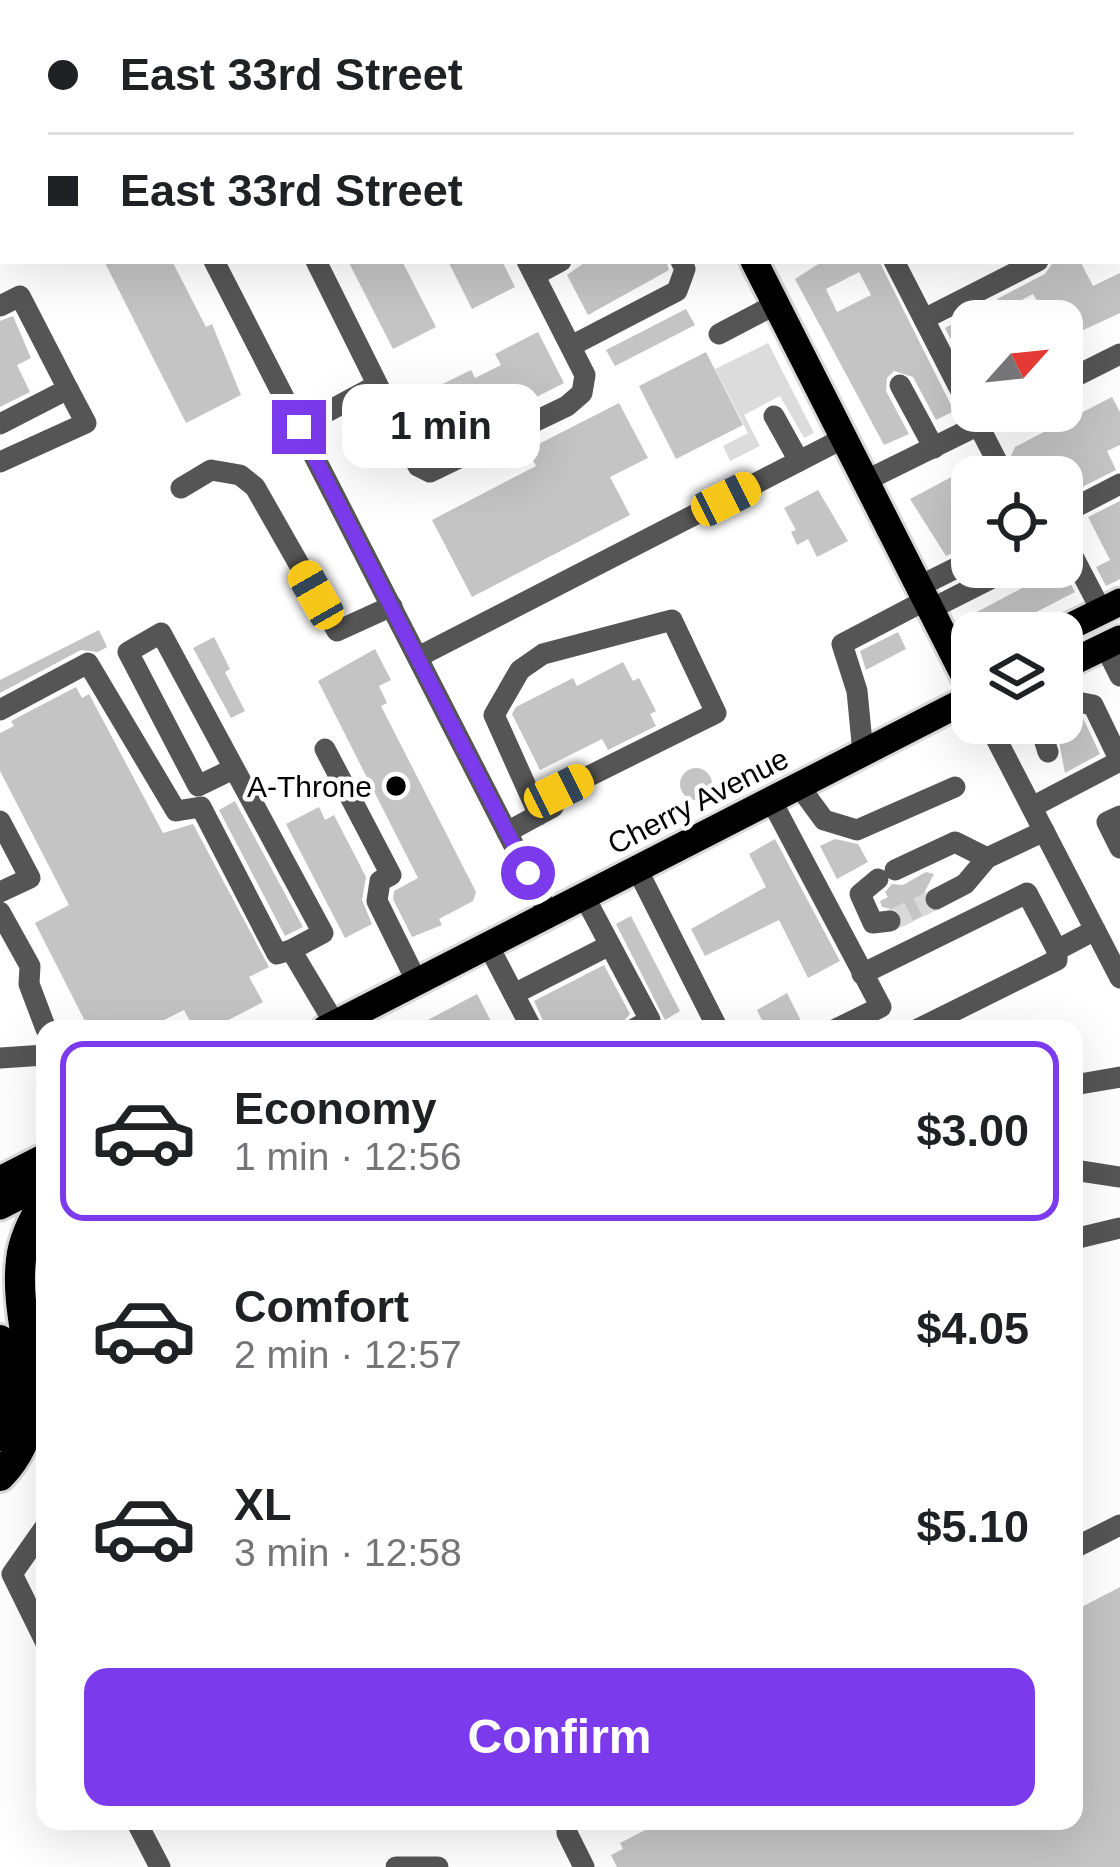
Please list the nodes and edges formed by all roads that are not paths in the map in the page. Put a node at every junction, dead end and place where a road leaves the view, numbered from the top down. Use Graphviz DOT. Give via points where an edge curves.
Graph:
graph roads {
  1 [pos="216,264"];
  2 [pos="317,264"];
  3 [pos="682,264"];
  4 [pos="762,264"];
  5 [pos="896,264"];
  6 [pos="1032,264"];
  7 [pos="531,268"];
  8 [pos="776,304"];
  9 [pos="0,305"];
  10 [pos="924,319"];
  11 [pos="719,334"];
  12 [pos="571,346"];
  13 [pos="1120,354"];
  14 [pos="951,371"];
  15 [pos="1083,372"];
  16 [pos="377,385"];
  17 [pos="900,386"];
  18 [pos="68,389"];
  19 [pos="774,416"];
  20 [pos="0,424"];
  21 [pos="299,427"];
  22 [pos="965,432"];
  23 [pos="844,438"];
  24 [pos="934,448"];
  25 [pos="799,461"];
  26 [pos="0,462"];
  27 [pos="866,482"];
  28 [pos="1120,484"];
  29 [pos="181,488"];
  30 [pos="1083,503"];
  31 [pos="1083,566"];
  32 [pos="951,577"];
  33 [pos="956,588"];
  34 [pos="925,599"];
  35 [pos="392,606"];
  36 [pos="1111,606"];
  37 [pos="1083,620"];
  38 [pos="1112,643"];
  39 [pos="951,652"];
  40 [pos="1083,657"];
  41 [pos="418,658"];
  42 [pos="1120,676"];
  43 [pos="1083,703"];
  44 [pos="951,705"];
  45 [pos="0,710"];
  46 [pos="999,744"];
  47 [pos="1046,744"];
  48 [pos="325,749"];
  49 [pos="863,753"];
  50 [pos="1120,761"];
  51 [pos="233,769"];
  52 [pos="799,785"];
  53 [pos="955,787"];
  54 [pos="1066,789"];
  55 [pos="771,800"];
  56 [pos="1031,807"];
  57 [pos="539,815"];
  58 [pos="1120,816"];
  59 [pos="0,821"];
  60 [pos="1044,831"];
  61 [pos="507,832"];
  62 [pos="1120,848"];
  63 [pos="987,858"];
  64 [pos="637,869"];
  65 [pos="0,892"];
  66 [pos="584,896"];
  67 [pos="936,899"];
  68 [pos="0,912"];
  69 [pos="549,914"];
  70 [pos="890,921"];
  71 [pos="1095,930"];
  72 [pos="488,945"];
  73 [pos="610,945"];
  74 [pos="291,950"];
  75 [pos="1057,950"];
  76 [pos="857,964"];
  77 [pos="1120,978"];
  78 [pos="417,982"];
  79 [pos="514,994"];
  80 [pos="881,1007"];
  81 [pos="43,1020"];
  82 [pos="329,1020"];
  83 [pos="346,1020"];
  84 [pos="527,1020"];
  85 [pos="650,1020"];
  86 [pos="713,1020"];
  87 [pos="854,1020"];
  88 [pos="888,1020"];
  89 [pos="936,1020"];
  90 [pos="36,1056"];
  91 [pos="0,1058"];
  92 [pos="1120,1077"];
  93 [pos="1083,1083"];
  94 [pos="36,1162"];
  95 [pos="1083,1171"];
  96 [pos="1120,1177"];
  97 [pos="0,1180"];
  98 [pos="36,1188"];
  99 [pos="0,1206"];
  100 [pos="36,1217"];
  101 [pos="1120,1228"];
  102 [pos="1083,1237"];
  103 [pos="0,1340"];
  104 [pos="0,1436"];
  105 [pos="0,1476"];
  106 [pos="1120,1525"];
  107 [pos="36,1541"];
  108 [pos="1083,1544"];
  109 [pos="36,1623"];
  110 [pos="141,1830"];
  111 [pos="566,1830"];
  112 [pos="160,1867"];
  113 [pos="396,1867"];
  114 [pos="438,1867"];
  115 [pos="584,1867"];
  1 -- 21 [label="street"];
  2 -- 16 [label="street"];
  3 -- 12 [label="street" via="677,291"];
  4 -- 8 [label="main road"];
  5 -- 10 [label="street"];
  6 -- 10 [label="street"];
  7 -- 12 [label="street"];
  8 -- 11 [label="street"];
  8 -- 23 [label="main road"];
  9 -- 18 [label="street" via="20,296"];
  10 -- 14 [label="street"];
  12 -- 16 [label="street" via="585,375 582,393 430,472 418,466"];
  13 -- 15 [label="street"];
  16 -- 21 [label="street"];
  17 -- 24 [label="street"];
  18 -- 20 [label="street"];
  18 -- 26 [label="street" via="86,423"];
  19 -- 25 [label="street"];
  21 -- 35 [label="street"];
  22 -- 24 [label="street"];
  23 -- 25 [label="street"];
  23 -- 27 [label="main road"];
  24 -- 27 [label="street"];
  25 -- 41 [label="street"];
  27 -- 34 [label="main road"];
  28 -- 30 [label="street"];
  29 -- 35 [label="street" via="211,470 255,487 337,631"];
  31 -- 36 [label="street"];
  32 -- 34 [label="street"];
  33 -- 34 [label="street"];
  34 -- 39 [label="main road"];
  34 -- 49 [label="street" via="842,644"];
  35 -- 41 [label="street"];
  36 -- 37 [label="main road"];
  38 -- 40 [label="main road"];
  38 -- 42 [label="street"];
  41 -- 61 [label="street"];
  43 -- 50 [label="street" via="1093,705"];
  44 -- 49 [label="main road, Cherry Avenue"];
  45 -- 74 [label="street" via="88,663 176,811 201,807 277,954"];
  46 -- 56 [label="street"];
  47 -- 54 [label="street"];
  48 -- 78 [label="street" via="391,875 380,881 377,901"];
  49 -- 52 [label="main road, Cherry Avenue"];
  50 -- 54 [label="street"];
  51 -- 51 [label="street" via="161,633 128,652 198,786"];
  51 -- 74 [label="street" via="323,933"];
  52 -- 53 [label="street" via="824,820 856,830"];
  52 -- 55 [label="main road, Cherry Avenue"];
  54 -- 56 [label="street"];
  55 -- 64 [label="main road, Cherry Avenue"];
  55 -- 76 [label="street"];
  56 -- 60 [label="street"];
  57 -- 57 [label="street" via="554,807 559,791 716,713 672,620 543,654 520,670 494,715"];
  57 -- 61 [label="street"];
  58 -- 62 [label="street" via="1107,822"];
  59 -- 65 [label="street" via="31,878"];
  60 -- 63 [label="street"];
  60 -- 71 [label="street"];
  61 -- 69 [label="street"];
  63 -- 67 [label="street" via="965,884"];
  63 -- 70 [label="street" via="955,842 860,894 873,923"];
  64 -- 66 [label="main road, Cherry Avenue"];
  64 -- 86 [label="street"];
  66 -- 69 [label="main road, Cherry Avenue"];
  66 -- 73 [label="street"];
  68 -- 81 [label="street" via="31,966"];
  69 -- 72 [label="main road, Cherry Avenue"];
  71 -- 75 [label="street"];
  71 -- 77 [label="street"];
  72 -- 78 [label="main road, Cherry Avenue"];
  72 -- 79 [label="street"];
  73 -- 79 [label="street"];
  73 -- 85 [label="street"];
  74 -- 82 [label="street"];
  75 -- 76 [label="street" via="1027,892"];
  75 -- 89 [label="street" via="1058,960"];
  76 -- 80 [label="street"];
  78 -- 83 [label="main road, Cherry Avenue"];
  79 -- 84 [label="street"];
  80 -- 87 [label="street"];
  80 -- 88 [label="street"];
  90 -- 91 [label="street"];
  92 -- 93 [label="street"];
  94 -- 97 [label="main road"];
  95 -- 96 [label="street"];
  98 -- 99 [label="main road"];
  100 -- 105 [label="highway" via="20,1273 32,1415"];
  101 -- 102 [label="street"];
  103 -- 104 [label="highway" via="12,1388"];
  106 -- 108 [label="street"];
  107 -- 109 [label="street" via="12,1574"];
  110 -- 112 [label="street"];
  111 -- 115 [label="street"];
  113 -- 114 [label="street"];
}
